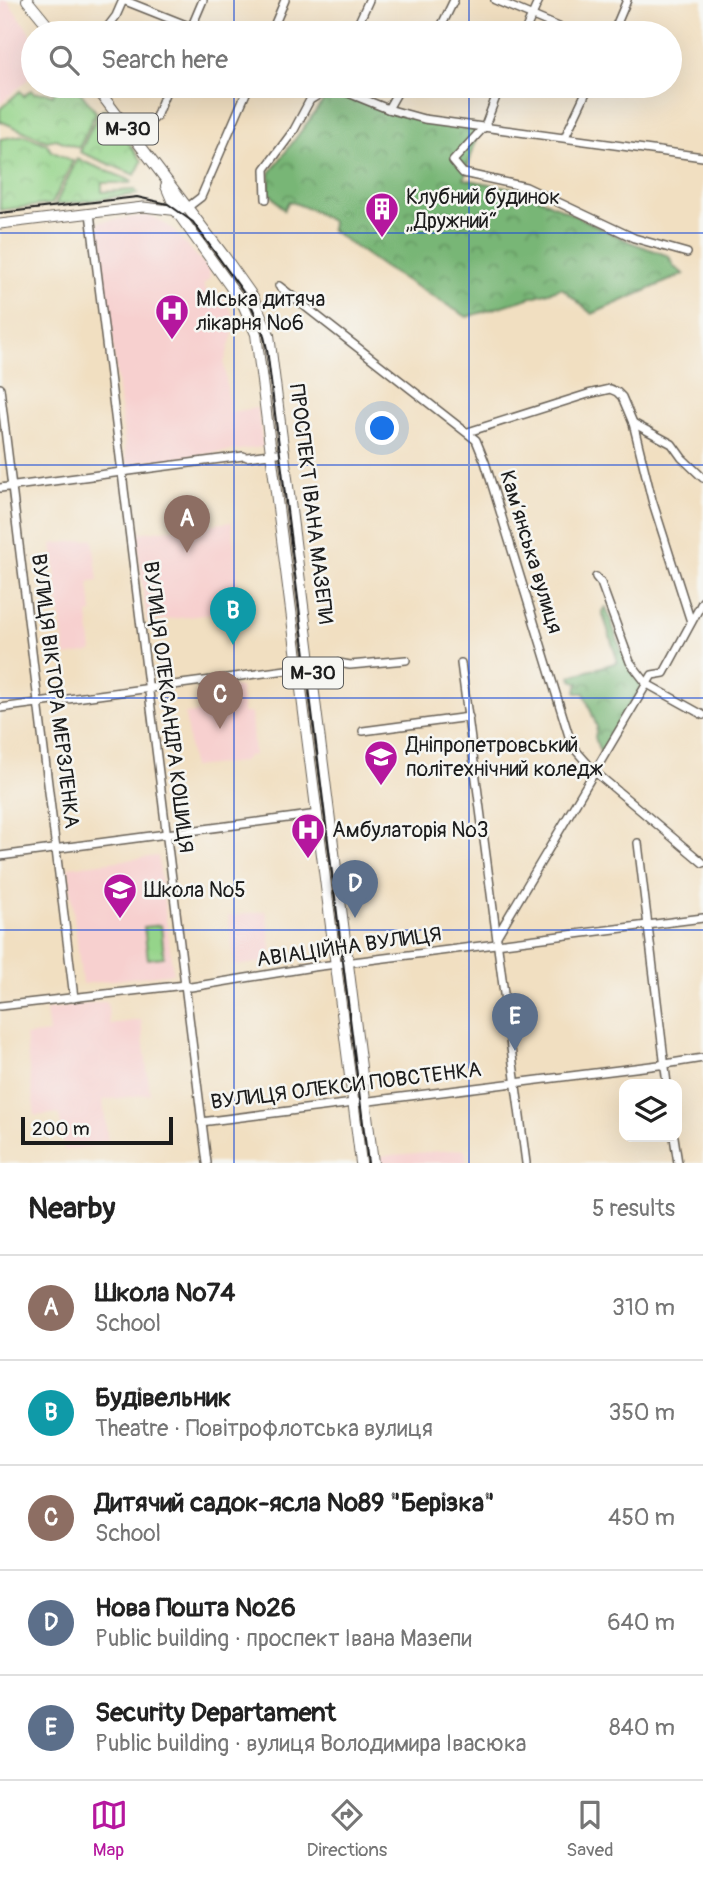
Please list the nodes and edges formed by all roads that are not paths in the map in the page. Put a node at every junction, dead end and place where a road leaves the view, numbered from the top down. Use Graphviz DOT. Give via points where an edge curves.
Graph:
graph roads {
  1 [pos="27,0"];
  2 [pos="123,0"];
  3 [pos="203,0"];
  4 [pos="285,0"];
  5 [pos="369,0"];
  6 [pos="454,0"];
  7 [pos="495,0"];
  8 [pos="539,0"];
  9 [pos="627,0"];
  10 [pos="532,16"];
  11 [pos="44,21"];
  12 [pos="113,21"];
  13 [pos="171,21"];
  14 [pos="195,21"];
  15 [pos="276,21"];
  16 [pos="359,21"];
  17 [pos="444,21"];
  18 [pos="530,21"];
  19 [pos="544,21"];
  20 [pos="618,21"];
  21 [pos="104,98"];
  22 [pos="163,98"];
  23 [pos="244,98"];
  24 [pos="313,98"];
  25 [pos="361,98"];
  26 [pos="394,98"];
  27 [pos="496,98"];
  28 [pos="583,98"];
  29 [pos="388,109"];
  30 [pos="485,126"];
  31 [pos="134,136"];
  32 [pos="565,137"];
  33 [pos="703,157"];
  34 [pos="161,172"];
  35 [pos="266,200"];
  36 [pos="188,207"];
  37 [pos="177,212"];
  38 [pos="90,213"];
  39 [pos="0,224"];
  40 [pos="687,253"];
  41 [pos="279,286"];
  42 [pos="0,388"];
  43 [pos="633,423"];
  44 [pos="468,432"];
  45 [pos="285,452"];
  46 [pos="272,453"];
  47 [pos="122,474"];
  48 [pos="703,478"];
  49 [pos="12,486"];
  50 [pos="0,488"];
  51 [pos="596,576"];
  52 [pos="703,601"];
  53 [pos="691,622"];
  54 [pos="406,660"];
  55 [pos="461,663"];
  56 [pos="312,668"];
  57 [pos="299,670"];
  58 [pos="647,684"];
  59 [pos="147,688"];
  60 [pos="39,703"];
  61 [pos="0,708"];
  62 [pos="703,715"];
  63 [pos="469,718"];
  64 [pos="363,731"];
  65 [pos="595,772"];
  66 [pos="318,814"];
  67 [pos="167,832"];
  68 [pos="638,843"];
  69 [pos="57,847"];
  70 [pos="0,856"];
  71 [pos="703,863"];
  72 [pos="703,918"];
  73 [pos="648,925"];
  74 [pos="497,940"];
  75 [pos="342,964"];
  76 [pos="185,985"];
  77 [pos="74,998"];
  78 [pos="0,1006"];
  79 [pos="703,1058"];
  80 [pos="665,1064"];
  81 [pos="666,1079"];
  82 [pos="515,1083"];
  83 [pos="360,1103"];
  84 [pos="201,1122"];
  85 [pos="675,1142"];
  86 [pos="207,1163"];
  87 [pos="361,1163"];
  88 [pos="373,1163"];
  89 [pos="526,1163"];
  90 [pos="678,1163"];
  1 -- 11 [label="highway"];
  2 -- 12 [label="street"];
  2 -- 13 [label="street"];
  3 -- 14 [label="street"];
  4 -- 15 [label="street"];
  5 -- 16 [label="street"];
  6 -- 17 [label="street"];
  7 -- 10 [label="street"];
  8 -- 10 [label="street"];
  9 -- 20 [label="street"];
  10 -- 18 [label="street"];
  10 -- 19 [label="street"];
  21 -- 31 [label="highway, М-30"];
  22 -- 31 [label="street" via="156,117"];
  23 -- 36 [label="street" via="201,197"];
  24 -- 35 [label="street" via="265,169"];
  25 -- 29 [label="street"];
  26 -- 29 [label="street"];
  27 -- 30 [label="street"];
  28 -- 32 [label="street"];
  29 -- 30 [label="street" via="424,119"];
  30 -- 32 [label="street"];
  30 -- 40 [label="street" via="453,161 464,173 526,187 634,238"];
  31 -- 34 [label="highway, М-30"];
  32 -- 33 [label="street"];
  34 -- 36 [label="highway, М-30"];
  34 -- 37 [label="highway, М-30"];
  36 -- 37 [label="main road"];
  36 -- 45 [label="highway, ПРОСПЕКТ ІВАНА МАЗЕПИ / М-30" via="262,315 272,348"];
  37 -- 38 [label="main road" via="142,207"];
  37 -- 46 [label="highway, ПРОСПЕКТ ІВАНА МАЗЕПИ / М-30" via="252,323"];
  38 -- 39 [label="main road"];
  38 -- 47 [label="street, ВУЛИЦЯ ОЛЕКСАНДРА КОШИЦЯ"];
  41 -- 44 [label="street, Камʼянська вулиця"];
  42 -- 49 [label="street, ВУЛИЦЯ ВІКТОРА МЕРЗЛЕНКА"];
  43 -- 44 [label="street" via="622,397 610,390"];
  43 -- 48 [label="street" via="672,444"];
  43 -- 53 [label="street"];
  44 -- 65 [label="street, Камʼянська вулиця" via="480,445 572,746"];
  45 -- 46 [label="street"];
  45 -- 56 [label="highway, ПРОСПЕКТ ІВАНА МАЗЕПИ / М-30"];
  46 -- 47 [label="street"];
  46 -- 57 [label="highway, ПРОСПЕКТ ІВАНА МАЗЕПИ / М-30"];
  47 -- 49 [label="street"];
  47 -- 59 [label="street, ВУЛИЦЯ ОЛЕКСАНДРА КОШИЦЯ"];
  49 -- 50 [label="street"];
  49 -- 60 [label="street, ВУЛИЦЯ ВІКТОРА МЕРЗЛЕНКА"];
  51 -- 58 [label="street" via="630,662"];
  52 -- 53 [label="street"];
  53 -- 58 [label="street" via="664,673 652,676"];
  54 -- 56 [label="street"];
  55 -- 63 [label="street"];
  56 -- 57 [label="street"];
  56 -- 75 [label="highway, ПРОСПЕКТ ІВАНА МАЗЕПИ / М-30"];
  57 -- 59 [label="street"];
  57 -- 66 [label="highway, ПРОСПЕКТ ІВАНА МАЗЕПИ / М-30"];
  58 -- 62 [label="street"];
  58 -- 65 [label="street"];
  59 -- 60 [label="street"];
  59 -- 67 [label="street, ВУЛИЦЯ ОЛЕКСАНДРА КОШИЦЯ"];
  60 -- 61 [label="street"];
  60 -- 69 [label="street, ВУЛИЦЯ ВІКТОРА МЕРЗЛЕНКА"];
  63 -- 64 [label="street"];
  63 -- 74 [label="street"];
  65 -- 71 [label="street, Камʼянська вулиця"];
  65 -- 74 [label="street"];
  66 -- 67 [label="street"];
  66 -- 75 [label="highway, ПРОСПЕКТ ІВАНА МАЗЕПИ / М-30"];
  67 -- 69 [label="street"];
  67 -- 76 [label="street, ВУЛИЦЯ ОЛЕКСАНДРА КОШИЦЯ"];
  68 -- 73 [label="street"];
  69 -- 70 [label="street"];
  69 -- 77 [label="street, ВУЛИЦЯ ВІКТОРА МЕРЗЛЕНКА"];
  72 -- 73 [label="street, АВІАЦІЙНА ВУЛИЦЯ"];
  73 -- 74 [label="street, АВІАЦІЙНА ВУЛИЦЯ"];
  73 -- 80 [label="street"];
  74 -- 75 [label="street, АВІАЦІЙНА ВУЛИЦЯ"];
  74 -- 82 [label="street"];
  75 -- 76 [label="street, АВІАЦІЙНА ВУЛИЦЯ"];
  75 -- 83 [label="highway, ПРОСПЕКТ ІВАНА МАЗЕПИ / М-30"];
  76 -- 77 [label="street, АВІАЦІЙНА ВУЛИЦЯ"];
  76 -- 84 [label="street, ВУЛИЦЯ ОЛЕКСАНДРА КОШИЦЯ"];
  77 -- 78 [label="street, АВІАЦІЙНА ВУЛИЦЯ"];
  79 -- 80 [label="street, ВУЛИЦЯ ОЛЕКСИ ПОВСТЕНКА"];
  80 -- 81 [label="street"];
  80 -- 82 [label="street, ВУЛИЦЯ ОЛЕКСИ ПОВСТЕНКА"];
  82 -- 83 [label="street, ВУЛИЦЯ ОЛЕКСИ ПОВСТЕНКА"];
  82 -- 89 [label="street"];
  83 -- 84 [label="street, ВУЛИЦЯ ОЛЕКСИ ПОВСТЕНКА"];
  83 -- 87 [label="highway, ПРОСПЕКТ ІВАНА МАЗЕПИ / М-30"];
  83 -- 88 [label="highway, ПРОСПЕКТ ІВАНА МАЗЕПИ / М-30"];
  84 -- 86 [label="street, ВУЛИЦЯ ОЛЕКСАНДРА КОШИЦЯ"];
  85 -- 90 [label="street"];
}
